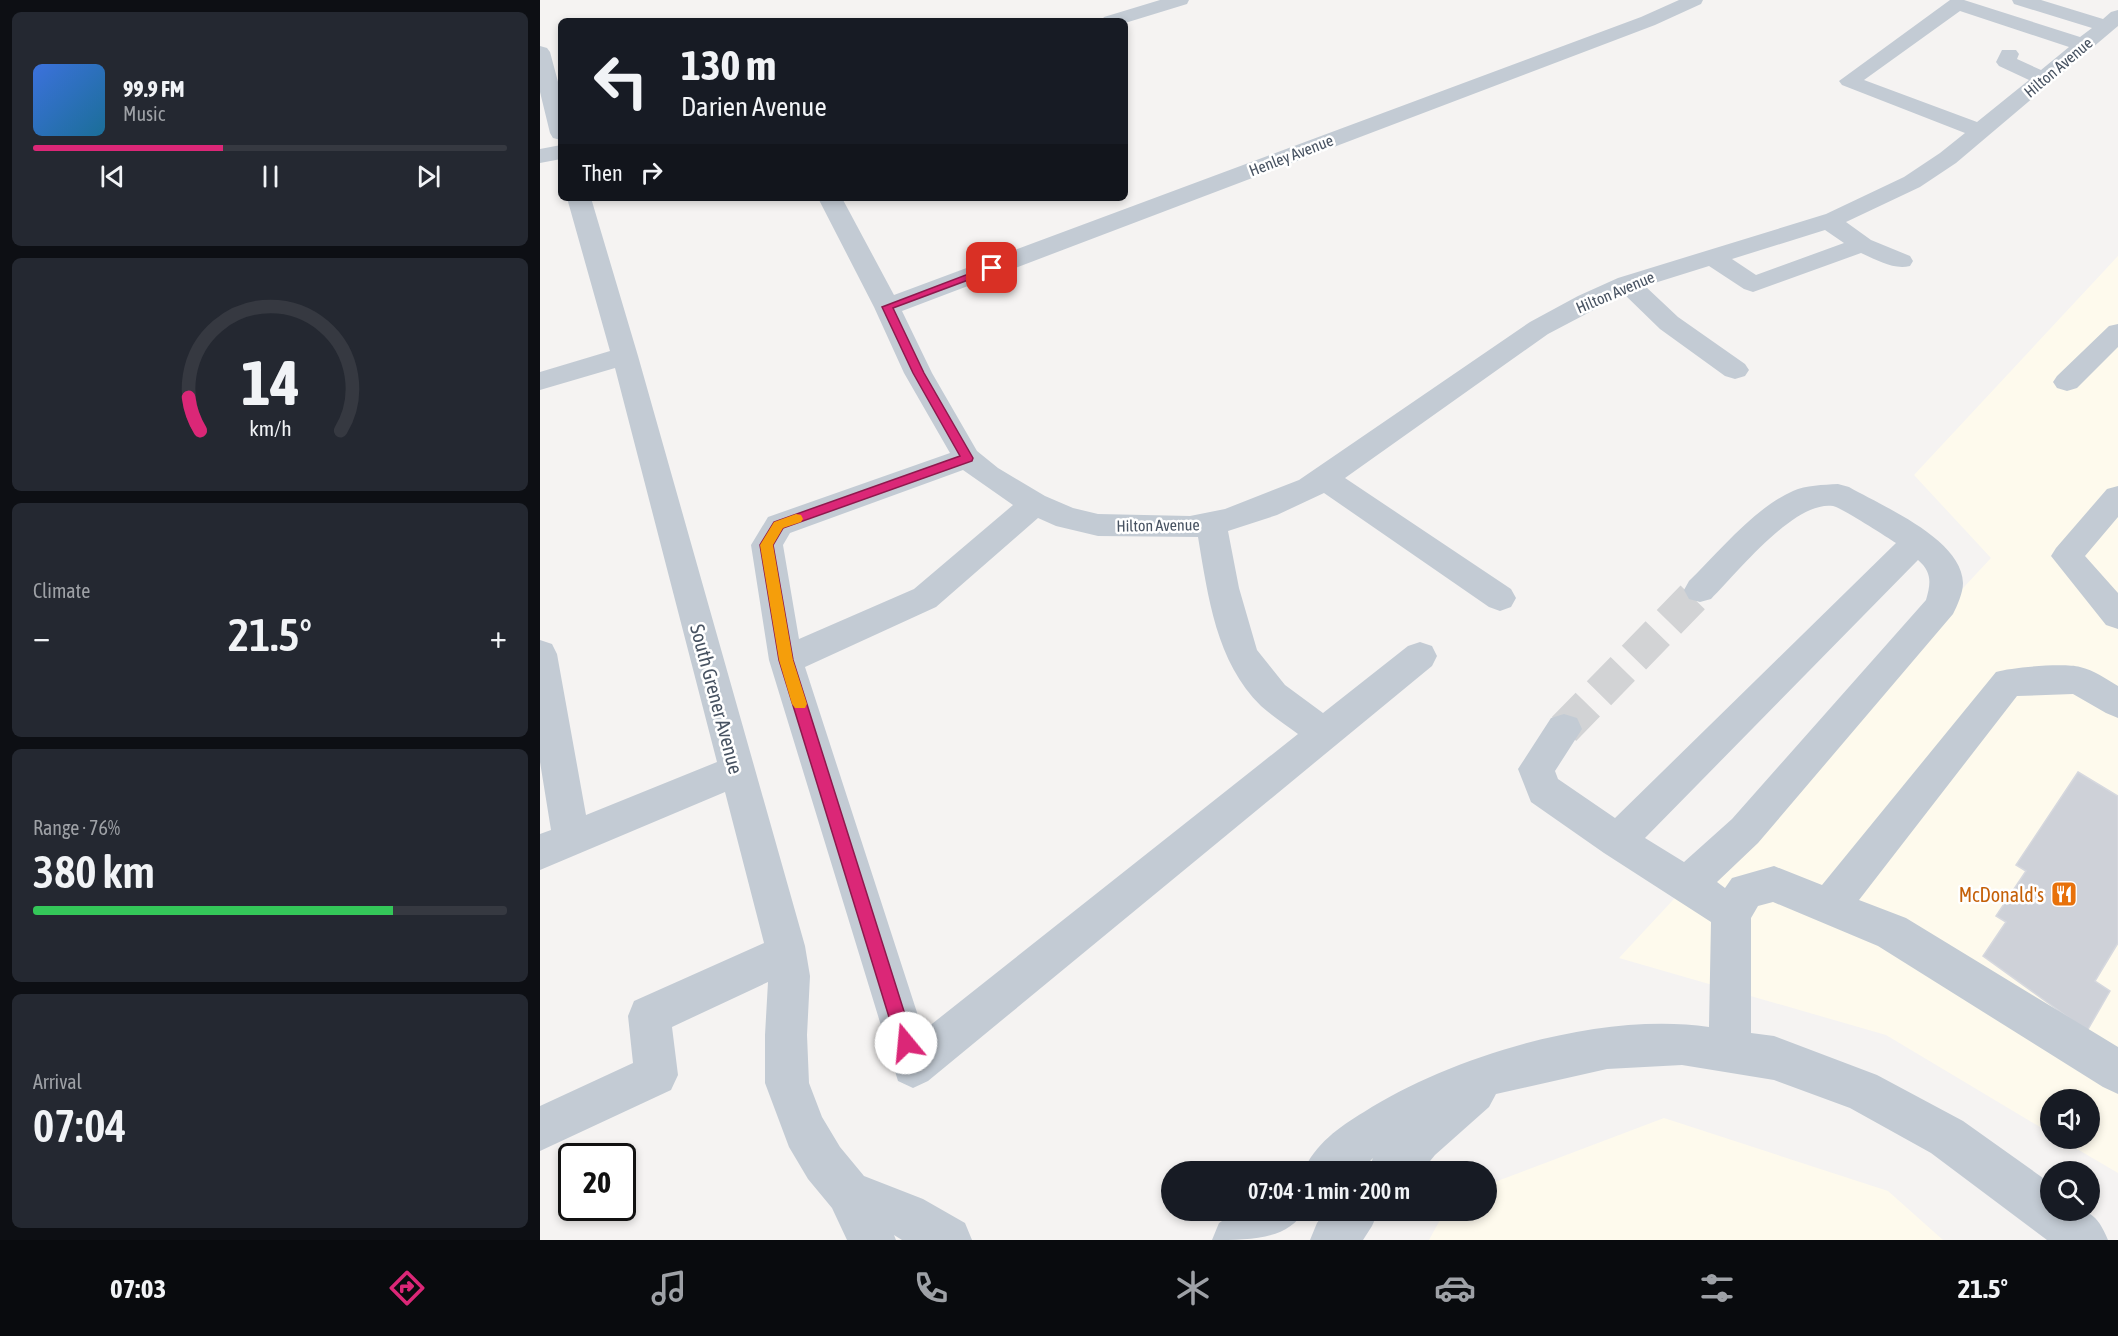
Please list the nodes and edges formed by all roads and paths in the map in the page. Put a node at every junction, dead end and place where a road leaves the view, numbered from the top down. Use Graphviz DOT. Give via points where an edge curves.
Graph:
graph roads {
  1 [pos="1180,0"];
  2 [pos="1694,0"];
  3 [pos="2021,0"];
  4 [pos="1121,18"];
  5 [pos="2112,21"];
  6 [pos="2047,33"];
  7 [pos="2084,45"];
  8 [pos="540,52"];
  9 [pos="2043,80"];
  10 [pos="544,83"];
  11 [pos="558,124"];
  12 [pos="1980,131"];
  13 [pos="558,153"];
  14 [pos="540,156"];
  15 [pos="580,201"];
  16 [pos="832,201"];
  17 [pos="1828,221"];
  18 [pos="1862,245"];
  19 [pos="1712,257"];
  20 [pos="1900,261"];
  21 [pos="1627,283"];
  22 [pos="887,307"];
  23 [pos="2118,332"];
  24 [pos="625,356"];
  25 [pos="1735,370"];
  26 [pos="540,381"];
  27 [pos="2067,382"];
  28 [pos="967,458"];
  29 [pos="1324,478"];
  30 [pos="2118,497"];
  31 [pos="1034,504"];
  32 [pos="1211,524"];
  33 [pos="1918,541"];
  34 [pos="1700,590"];
  35 [pos="1500,598"];
  36 [pos="2118,616"];
  37 [pos="540,654"];
  38 [pos="1420,656"];
  39 [pos="786,660"];
  40 [pos="2118,703"];
  41 [pos="1564,729"];
  42 [pos="1324,734"];
  43 [pos="737,770"];
  44 [pos="1617,841"];
  45 [pos="555,845"];
  46 [pos="1688,884"];
  47 [pos="1830,906"];
  48 [pos="1731,913"];
  49 [pos="786,953"];
  50 [pos="1730,1050"];
  51 [pos="1495,1072"];
  52 [pos="2118,1072"];
  53 [pos="540,1129"];
  54 [pos="1337,1161"];
  55 [pos="1400,1161"];
  56 [pos="848,1192"];
  57 [pos="1265,1221"];
  58 [pos="1348,1221"];
  59 [pos="872,1240"];
  60 [pos="948,1240"];
  61 [pos="1236,1240"];
  62 [pos="1334,1240"];
  63 [pos="2084,1240"];
  1 -- 4 [label="street"];
  2 -- 22 [label="street, Henley Avenue"];
  3 -- 5 [label="street"];
  5 -- 7 [label="street, Hilton Avenue"];
  6 -- 7 [label="street"];
  6 -- 9 [label="street" via="2011,52 2006,62"];
  6 -- 12 [label="street" via="1958,4 1849,81"];
  7 -- 9 [label="street, Hilton Avenue"];
  8 -- 10 [label="street"];
  9 -- 12 [label="street, Hilton Avenue"];
  10 -- 11 [label="street"];
  12 -- 17 [label="street, Hilton Avenue" via="1912,182"];
  13 -- 14 [label="street"];
  15 -- 24 [label="street, South Grener Avenue"];
  16 -- 22 [label="street"];
  17 -- 18 [label="street"];
  17 -- 19 [label="street, Hilton Avenue"];
  18 -- 19 [label="street" via="1753,284"];
  18 -- 20 [label="street"];
  19 -- 21 [label="street, Hilton Avenue"];
  21 -- 25 [label="street" via="1669,323"];
  21 -- 29 [label="street, Hilton Avenue" via="1539,328"];
  22 -- 28 [label="street" via="918,373"];
  23 -- 27 [label="street"];
  24 -- 26 [label="street"];
  24 -- 43 [label="street, South Grener Avenue"];
  28 -- 31 [label="street, Hilton Avenue"];
  28 -- 39 [label="street" via="779,525 767,545"];
  29 -- 32 [label="street, Hilton Avenue" via="1266,507"];
  29 -- 35 [label="street"];
  30 -- 36 [label="street" via="2067,556"];
  31 -- 32 [label="street, Hilton Avenue" via="1067,518 1098,525"];
  31 -- 39 [label="street" via="925,598"];
  32 -- 42 [label="street" via="1223,588 1242,655 1273,695"];
  33 -- 34 [label="street" via="1838,495 1804,498 1778,513"];
  33 -- 44 [label="street"];
  33 -- 46 [label="street" via="1941,562 1947,583 1941,605 1745,831"];
  37 -- 45 [label="street"];
  38 -- 42 [label="street"];
  39 -- 42 [label="street" via="913,1066"];
  40 -- 47 [label="street" via="2078,680 2008,682"];
  41 -- 44 [label="street" via="1536,769 1544,790"];
  43 -- 45 [label="street"];
  43 -- 49 [label="street, South Grener Avenue"];
  44 -- 46 [label="street"];
  46 -- 48 [label="street"];
  47 -- 48 [label="street" via="1774,884 1746,891"];
  47 -- 52 [label="street" via="1892,932"];
  48 -- 50 [label="street"];
  49 -- 53 [label="street" via="649,1016 656,1075"];
  49 -- 56 [label="street, South Grener Avenue" via="787,1083 805,1131"];
  50 -- 51 [label="street" via="1682,1044 1607,1048"];
  50 -- 63 [label="street" via="1774,1058 1862,1090 1947,1137"];
  51 -- 54 [label="street" via="1411,1107 1354,1144"];
  51 -- 55 [label="street"];
  56 -- 59 [label="street, South Grener Avenue"];
  56 -- 60 [label="street, South Grener Avenue" via="906,1216"];
  57 -- 61 [label="street"];
  58 -- 62 [label="street"];
}
